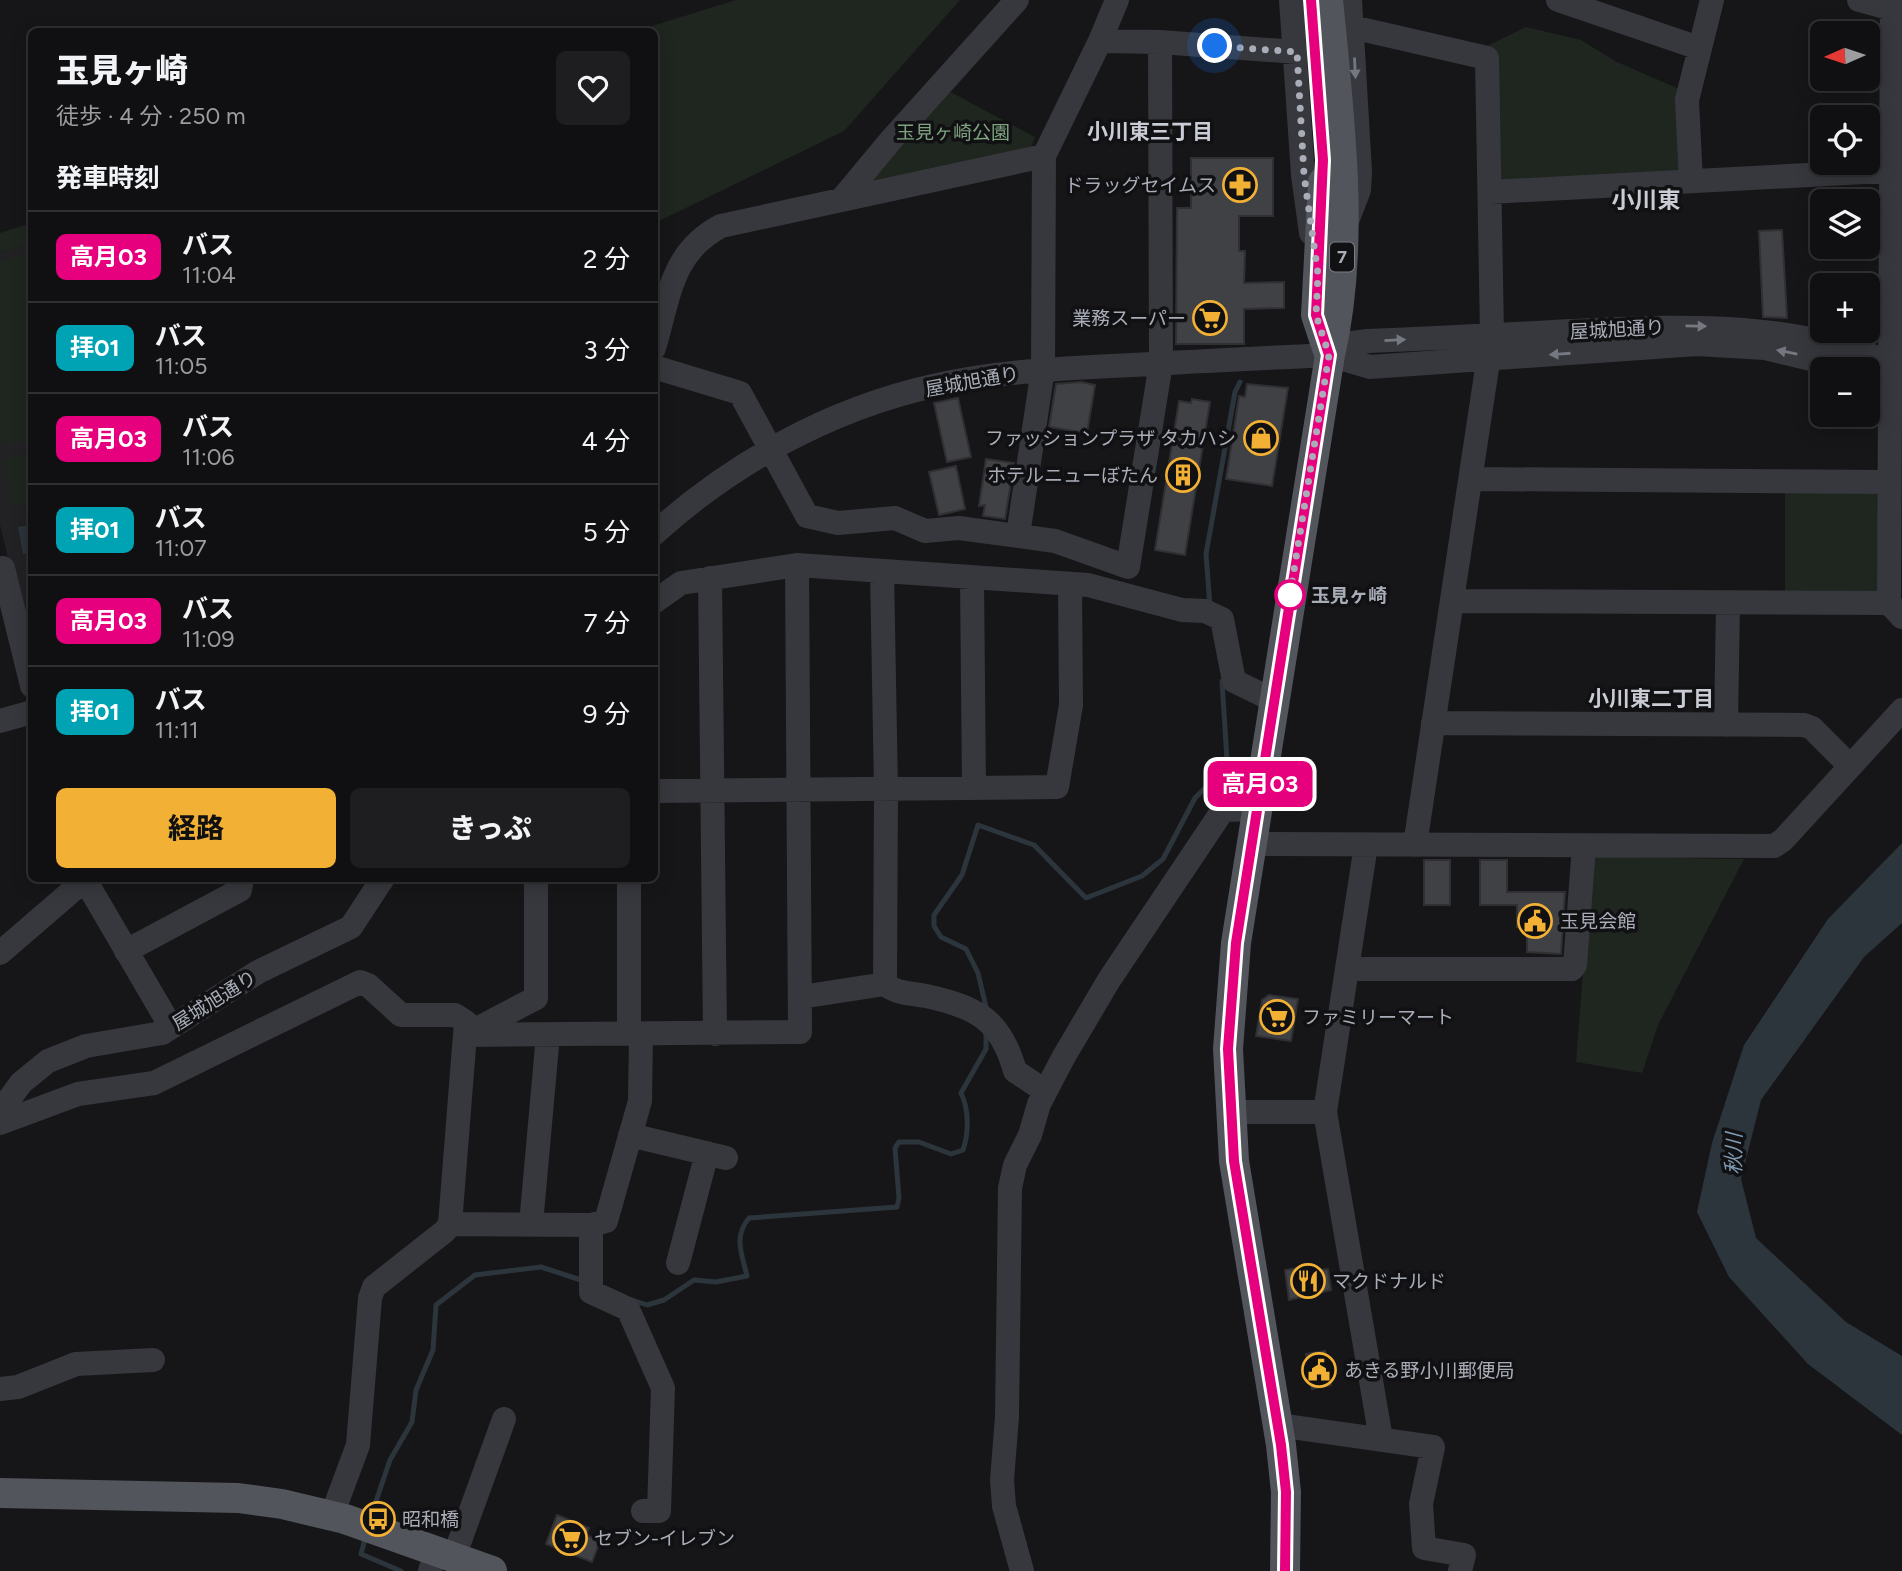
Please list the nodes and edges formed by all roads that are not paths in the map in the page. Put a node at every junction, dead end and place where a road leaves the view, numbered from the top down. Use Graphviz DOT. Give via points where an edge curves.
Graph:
graph roads {
  1 [pos="1017,0"];
  2 [pos="1116,0"];
  3 [pos="1293,0"];
  4 [pos="1328,0"];
  5 [pos="1349,0"];
  6 [pos="1558,0"];
  7 [pos="1712,0"];
  8 [pos="1859,0"];
  9 [pos="1892,5"];
  10 [pos="1352,27"];
  11 [pos="1100,41"];
  12 [pos="1160,43"];
  13 [pos="1699,48"];
  14 [pos="1297,52"];
  15 [pos="1044,156"];
  16 [pos="1332,160"];
  17 [pos="1897,170"];
  18 [pos="1692,181"];
  19 [pos="1490,192"];
  20 [pos="842,199"];
  21 [pos="1343,232"];
  22 [pos="1318,274"];
  23 [pos="658,335"];
  24 [pos="1491,347"];
  25 [pos="1329,355"];
  26 [pos="1810,359"];
  27 [pos="1161,363"];
  28 [pos="658,369"];
  29 [pos="1043,369"];
  30 [pos="1890,375"];
  31 [pos="770,451"];
  32 [pos="1472,479"];
  33 [pos="1889,482"];
  34 [pos="658,531"];
  35 [pos="1018,535"];
  36 [pos="797,565"];
  37 [pos="2,568"];
  38 [pos="882,571"];
  39 [pos="710,578"];
  40 [pos="972,578"];
  41 [pos="1070,585"];
  42 [pos="658,599"];
  43 [pos="1452,601"];
  44 [pos="1728,603"];
  45 [pos="1896,610"];
  46 [pos="28,670"];
  47 [pos="1273,700"];
  48 [pos="1902,710"];
  49 [pos="28,713"];
  50 [pos="0,721"];
  51 [pos="1433,723"];
  52 [pos="1726,725"];
  53 [pos="1850,766"];
  54 [pos="974,788"];
  55 [pos="886,789"];
  56 [pos="801,790"];
  57 [pos="658,791"];
  58 [pos="712,791"];
  59 [pos="1256,809"];
  60 [pos="1251,844"];
  61 [pos="1367,845"];
  62 [pos="1415,845"];
  63 [pos="1584,846"];
  64 [pos="82,882"];
  65 [pos="87,882"];
  66 [pos="241,882"];
  67 [pos="380,882"];
  68 [pos="537,882"];
  69 [pos="629,882"];
  70 [pos="126,951"];
  71 [pos="0,953"];
  72 [pos="1348,969"];
  73 [pos="886,984"];
  74 [pos="801,997"];
  75 [pos="536,998"];
  76 [pos="171,1027"];
  77 [pos="635,1034"];
  78 [pos="715,1034"];
  79 [pos="465,1035"];
  80 [pos="542,1035"];
  81 [pos="11,1085"];
  82 [pos="1045,1091"];
  83 [pos="0,1112"];
  84 [pos="1230,1112"];
  85 [pos="1325,1112"];
  86 [pos="0,1123"];
  87 [pos="630,1135"];
  88 [pos="450,1224"];
  89 [pos="531,1224"];
  90 [pos="590,1225"];
  91 [pos="678,1263"];
  92 [pos="153,1360"];
  93 [pos="0,1389"];
  94 [pos="504,1419"];
  95 [pos="1278,1425"];
  96 [pos="1381,1439"];
  97 [pos="0,1493"];
  98 [pos="643,1511"];
  99 [pos="338,1517"];
  100 [pos="1464,1554"];
  101 [pos="440,1559"];
  102 [pos="1020,1570"];
  103 [pos="492,1571"];
  104 [pos="1286,1571"];
  1 -- 20 [label="street"];
  2 -- 11 [label="street"];
  3 -- 14 [label="street"];
  3 -- 16 [label="main road, 7"];
  4 -- 16 [label="main road, 7"];
  5 -- 10 [label="street"];
  6 -- 13 [label="street"];
  7 -- 13 [label="street"];
  8 -- 9 [label="street"];
  9 -- 17 [label="street"];
  10 -- 19 [label="street" via="1488,58"];
  10 -- 21 [label="street, one-way" via="1360,172 1359,190"];
  11 -- 12 [label="street"];
  11 -- 15 [label="street"];
  12 -- 14 [label="street"];
  12 -- 27 [label="street"];
  13 -- 18 [label="street" via="1687,100"];
  14 -- 22 [label="street" via="1304,175"];
  15 -- 20 [label="street"];
  15 -- 29 [label="street"];
  16 -- 21 [label="main road, 7"];
  16 -- 22 [label="main road, 7"];
  17 -- 18 [label="street"];
  17 -- 30 [label="street"];
  18 -- 19 [label="street"];
  19 -- 24 [label="street"];
  20 -- 23 [label="street" via="721,226 703,235 680,263"];
  21 -- 25 [label="main road, 7" via="1339,313"];
  22 -- 25 [label="main road, 7" via="1316,315"];
  24 -- 25 [label="street, 屋城旭通り" via="1370,367"];
  26 -- 24 [label="street, 屋城旭通り, one-way" via="1765,348 1697,344"];
  24 -- 30 [label="street, 屋城旭通り, one-way" via="1686,326 1741,327 1811,337"];
  24 -- 32 [label="street"];
  25 -- 27 [label="street, 屋城旭通り"];
  25 -- 47 [label="main road, 7"];
  27 -- 29 [label="street, 屋城旭通り"];
  27 -- 35 [label="street" via="1128,567 1055,541"];
  28 -- 31 [label="street" via="740,393"];
  29 -- 31 [label="street, 屋城旭通り" via="899,395 823,423"];
  29 -- 35 [label="street"];
  30 -- 33 [label="street"];
  31 -- 34 [label="street, 屋城旭通り" via="719,482"];
  31 -- 35 [label="street" via="807,516 838,523 895,518 925,531 959,528"];
  32 -- 33 [label="street"];
  32 -- 43 [label="street"];
  33 -- 45 [label="street"];
  36 -- 38 [label="street"];
  36 -- 39 [label="street"];
  36 -- 56 [label="street"];
  37 -- 46 [label="street"];
  38 -- 40 [label="street"];
  38 -- 55 [label="street"];
  39 -- 42 [label="street" via="681,583"];
  39 -- 58 [label="street"];
  40 -- 41 [label="street"];
  40 -- 54 [label="street"];
  41 -- 47 [label="street" via="1088,585 1210,613 1222,620 1234,681"];
  41 -- 54 [label="street" via="1071,705 1057,787"];
  43 -- 44 [label="street"];
  43 -- 51 [label="street"];
  44 -- 45 [label="street"];
  44 -- 52 [label="street"];
  47 -- 59 [label="main road, 7"];
  48 -- 53 [label="street"];
  49 -- 50 [label="street"];
  51 -- 52 [label="street"];
  51 -- 62 [label="street"];
  52 -- 53 [label="street" via="1812,728"];
  53 -- 63 [label="street" via="1774,846"];
  54 -- 55 [label="street"];
  55 -- 56 [label="street"];
  55 -- 73 [label="street"];
  56 -- 58 [label="street"];
  56 -- 74 [label="street"];
  57 -- 58 [label="street"];
  58 -- 78 [label="street"];
  59 -- 60 [label="main road, 7"];
  59 -- 82 [label="street" via="1223,810 1109,980"];
  60 -- 61 [label="street"];
  60 -- 84 [label="main road, 7" via="1231,988"];
  61 -- 62 [label="street"];
  61 -- 72 [label="street"];
  62 -- 63 [label="street"];
  63 -- 72 [label="street" via="1572,969"];
  64 -- 71 [label="street"];
  65 -- 70 [label="street"];
  66 -- 70 [label="street" via="240,890"];
  67 -- 76 [label="street, 屋城旭通り" via="351,927 258,972"];
  68 -- 75 [label="street"];
  69 -- 77 [label="street"];
  70 -- 76 [label="street"];
  72 -- 85 [label="street"];
  73 -- 74 [label="street"];
  73 -- 82 [label="street" via="894,991 929,996 989,1022 1007,1043 1015,1071"];
  74 -- 78 [label="street" via="800,1032"];
  75 -- 79 [label="street"];
  75 -- 80 [label="street"];
  76 -- 81 [label="street, 屋城旭通り" via="162,1033 68,1051"];
  77 -- 78 [label="street"];
  77 -- 80 [label="street"];
  77 -- 87 [label="street" via="640,1101"];
  79 -- 80 [label="street"];
  79 -- 86 [label="street" via="466,1022 455,1015 401,1014 360,982 155,1083 78,1094"];
  79 -- 88 [label="street"];
  80 -- 89 [label="street"];
  81 -- 83 [label="street, 屋城旭通り"];
  82 -- 102 [label="street" via="1010,1188 1002,1480"];
  84 -- 85 [label="street"];
  84 -- 95 [label="main road, 7" via="1241,1209"];
  85 -- 96 [label="street"];
  87 -- 90 [label="street" via="606,1221"];
  87 -- 91 [label="street" via="717,1156"];
  88 -- 89 [label="street"];
  88 -- 99 [label="street" via="374,1287 358,1445"];
  89 -- 90 [label="street"];
  90 -- 98 [label="street" via="591,1292 628,1309 663,1388 659,1511"];
  92 -- 93 [label="street" via="76,1364 18,1387"];
  94 -- 101 [label="street"];
  95 -- 96 [label="street"];
  95 -- 104 [label="main road, 7" via="1286,1492"];
  96 -- 100 [label="street" via="1433,1447 1421,1504 1424,1548"];
  97 -- 99 [label="main road" via="238,1498"];
  99 -- 101 [label="main road"];
  101 -- 103 [label="main road"];
}
